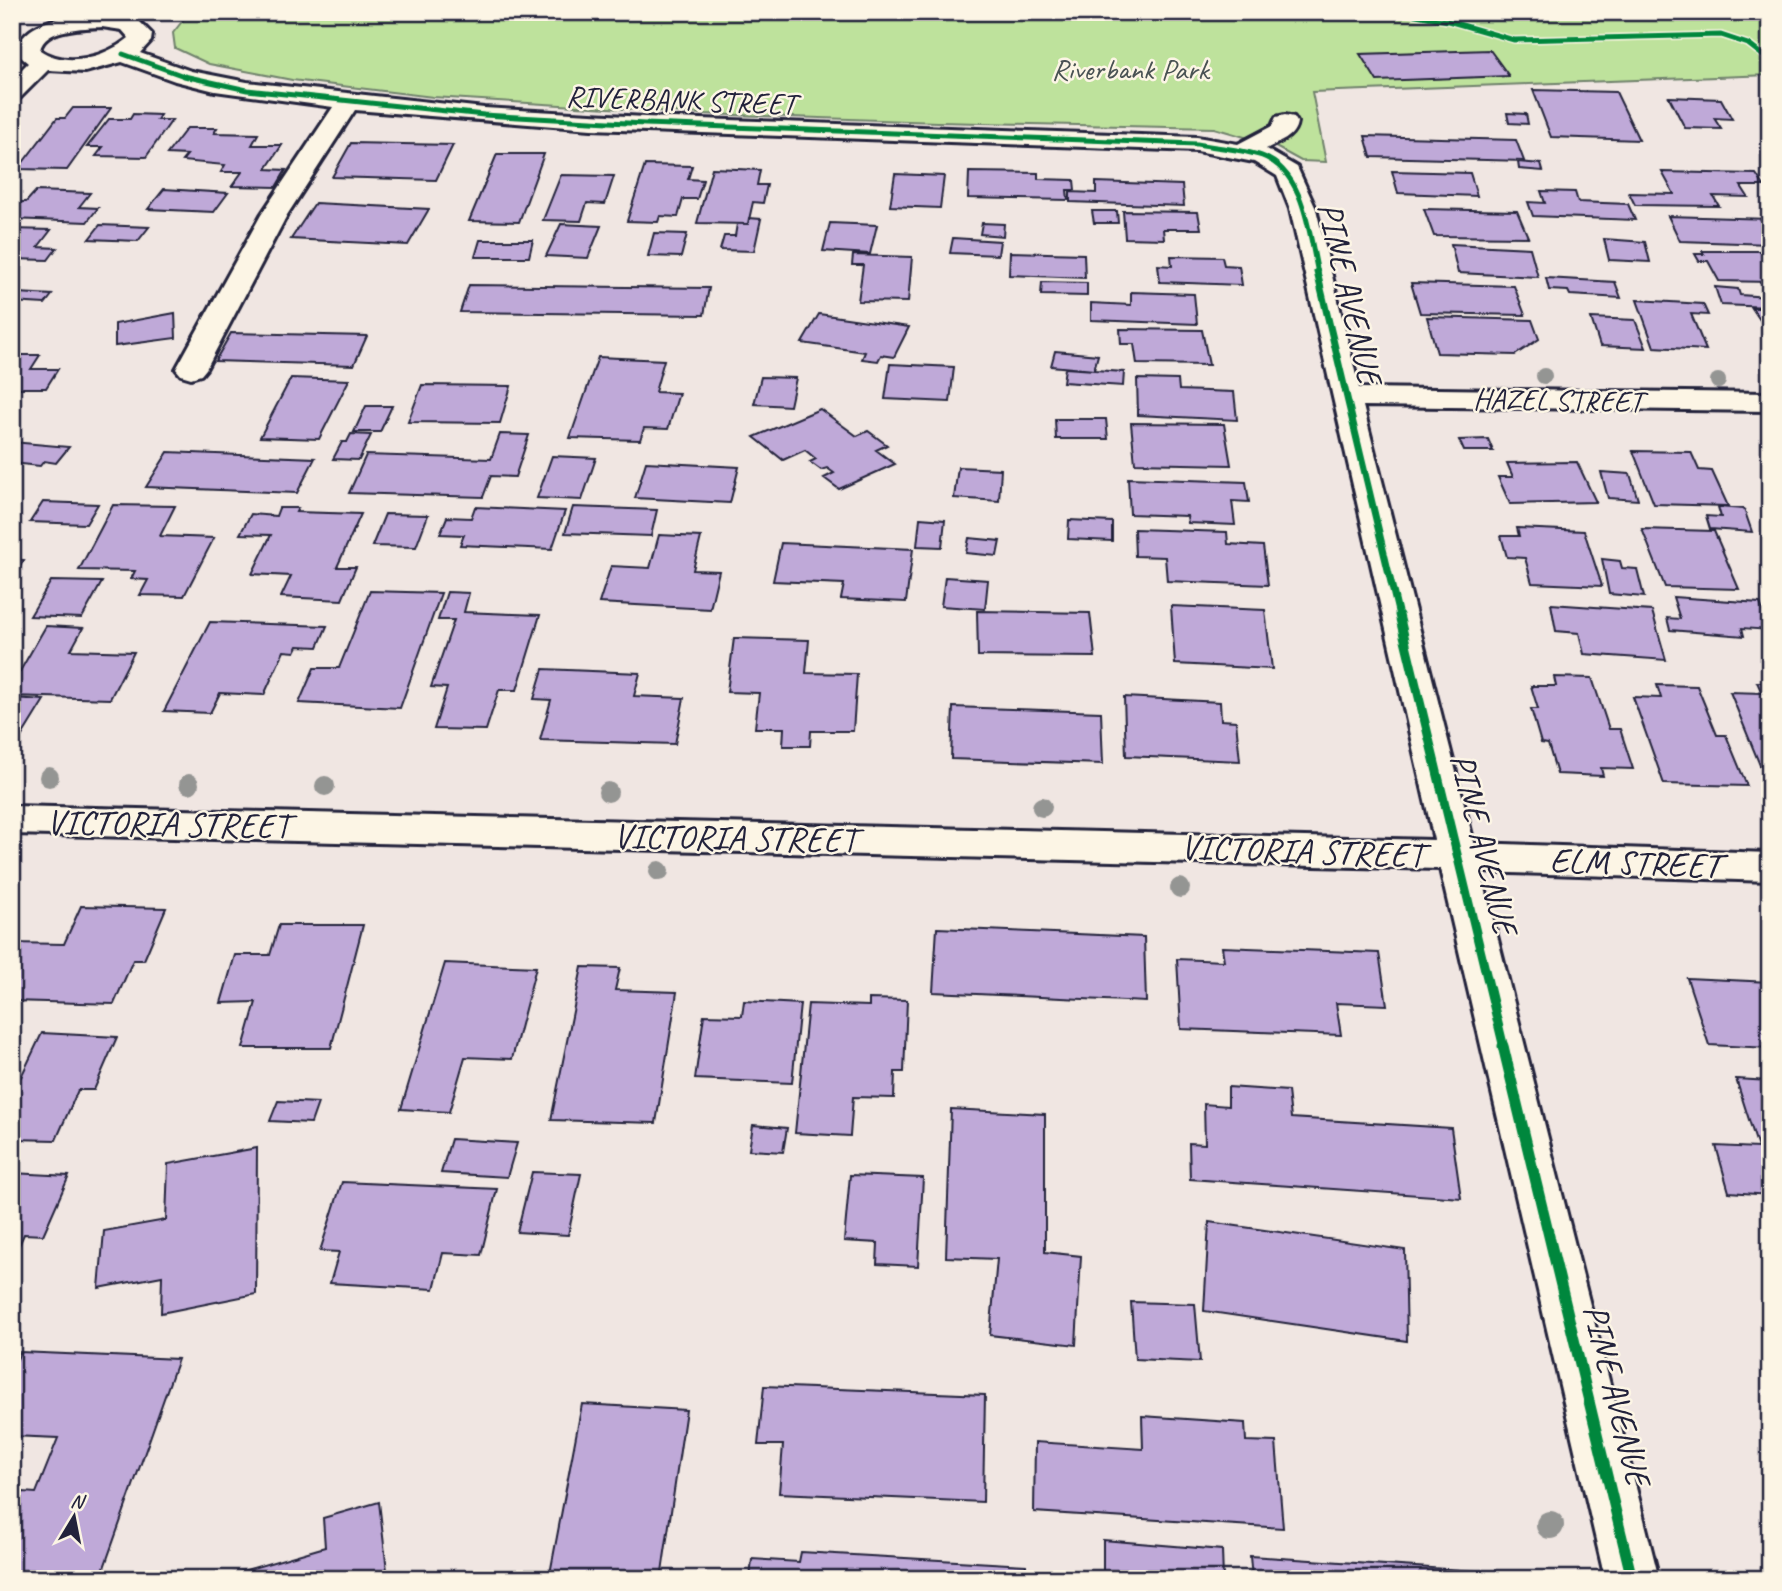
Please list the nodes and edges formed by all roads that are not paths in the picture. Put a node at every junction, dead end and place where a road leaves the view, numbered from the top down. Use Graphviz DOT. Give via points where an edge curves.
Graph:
graph roads {
  1 [pos="22,40"];
  2 [pos="123,54"];
  3 [pos="43,62"];
  4 [pos="12,93"];
  5 [pos="349,101"];
  6 [pos="1285,122"];
  7 [pos="1244,151"];
  8 [pos="191,369"];
  9 [pos="1346,397"];
  10 [pos="1770,402"];
  11 [pos="12,820"];
  12 [pos="1458,856"];
  13 [pos="1770,867"];
  14 [pos="1632,1579"];
  1 -- 2 [label="street" via="77,22 139,21 140,41"];
  1 -- 3 [label="street" via="28,53"];
  2 -- 3 [label="street" via="91,63"];
  2 -- 5 [label="street, RIVERBANK STREET" via="224,86"];
  3 -- 4 [label="street"];
  5 -- 7 [label="street, RIVERBANK STREET" via="499,116 1196,144"];
  5 -- 8 [label="street" via="274,215"];
  6 -- 7 [label="street" via="1283,130"];
  7 -- 9 [label="street, PINE AVENUE" via="1273,162 1294,184"];
  9 -- 10 [label="street, HAZEL STREET"];
  9 -- 12 [label="street, PINE AVENUE"];
  11 -- 12 [label="street, VICTORIA STREET"];
  12 -- 13 [label="street, ELM STREET"];
  12 -- 14 [label="street, PINE AVENUE"];
}
